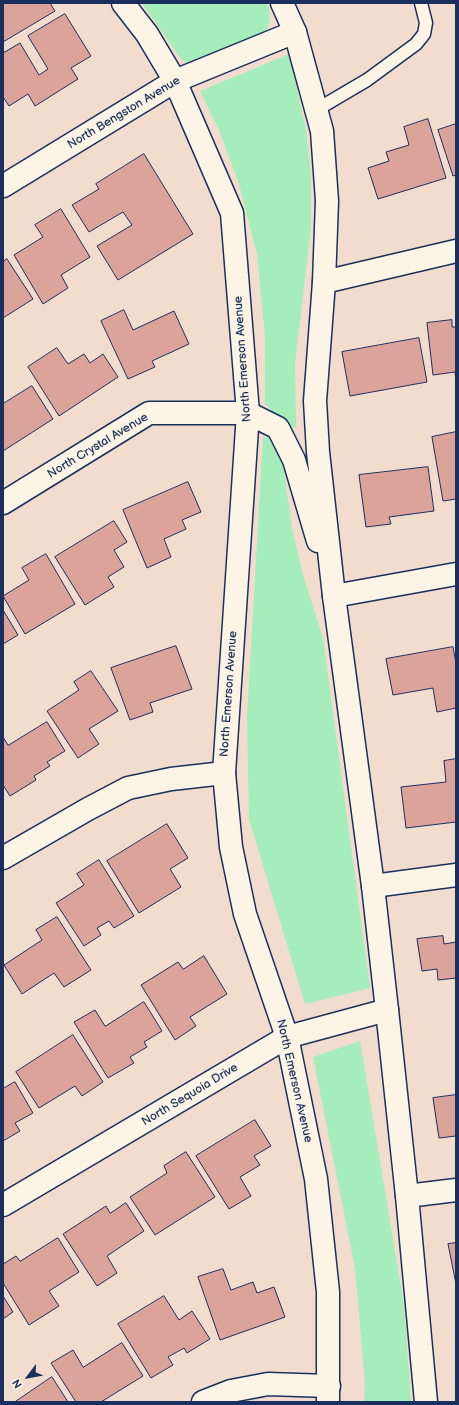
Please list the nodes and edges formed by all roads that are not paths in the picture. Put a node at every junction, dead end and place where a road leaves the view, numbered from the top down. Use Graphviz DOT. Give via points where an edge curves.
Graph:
graph roads {
  1 [pos="122,3"];
  2 [pos="282,3"];
  3 [pos="421,3"];
  4 [pos="295,32"];
  5 [pos="175,81"];
  6 [pos="316,110"];
  7 [pos="3,186"];
  8 [pos="456,251"];
  9 [pos="324,282"];
  10 [pos="248,413"];
  11 [pos="3,503"];
  12 [pos="456,574"];
  13 [pos="334,596"];
  14 [pos="224,773"];
  15 [pos="3,858"];
  16 [pos="456,875"];
  17 [pos="373,886"];
  18 [pos="387,1010"];
  19 [pos="287,1037"];
  20 [pos="456,1190"];
  21 [pos="407,1196"];
  22 [pos="3,1205"];
  23 [pos="329,1394"];
  24 [pos="203,1402"];
  25 [pos="426,1402"];
  1 -- 5 [label="street, North Emerson Avenue" via="147,34"];
  2 -- 4 [label="street"];
  3 -- 6 [label="lane" via="426,23 424,34 416,44 367,80"];
  4 -- 5 [label="street, North Bengston Avenue"];
  4 -- 6 [label="street"];
  5 -- 7 [label="street, North Bengston Avenue"];
  5 -- 10 [label="street, North Emerson Avenue" via="232,213"];
  6 -- 9 [label="street" via="322,131 327,201"];
  8 -- 9 [label="street"];
  9 -- 13 [label="street" via="315,402"];
  10 -- 11 [label="street, North Crystal Avenue" via="149,413"];
  10 -- 13 [label="street" via="278,428 294,460"];
  10 -- 14 [label="street, North Emerson Avenue"];
  12 -- 13 [label="street"];
  13 -- 17 [label="street"];
  14 -- 15 [label="street" via="171,779 128,788"];
  14 -- 19 [label="street, North Emerson Avenue" via="231,847 245,914"];
  16 -- 17 [label="street"];
  17 -- 18 [label="street"];
  18 -- 19 [label="street, North Sequoia Drive"];
  18 -- 21 [label="street"];
  19 -- 22 [label="street, North Sequoia Drive"];
  19 -- 23 [label="street, North Emerson Avenue" via="316,1179 328,1292"];
  20 -- 21 [label="street"];
  21 -- 25 [label="street"];
  23 -- 24 [label="street" via="268,1384 231,1391"];
}
